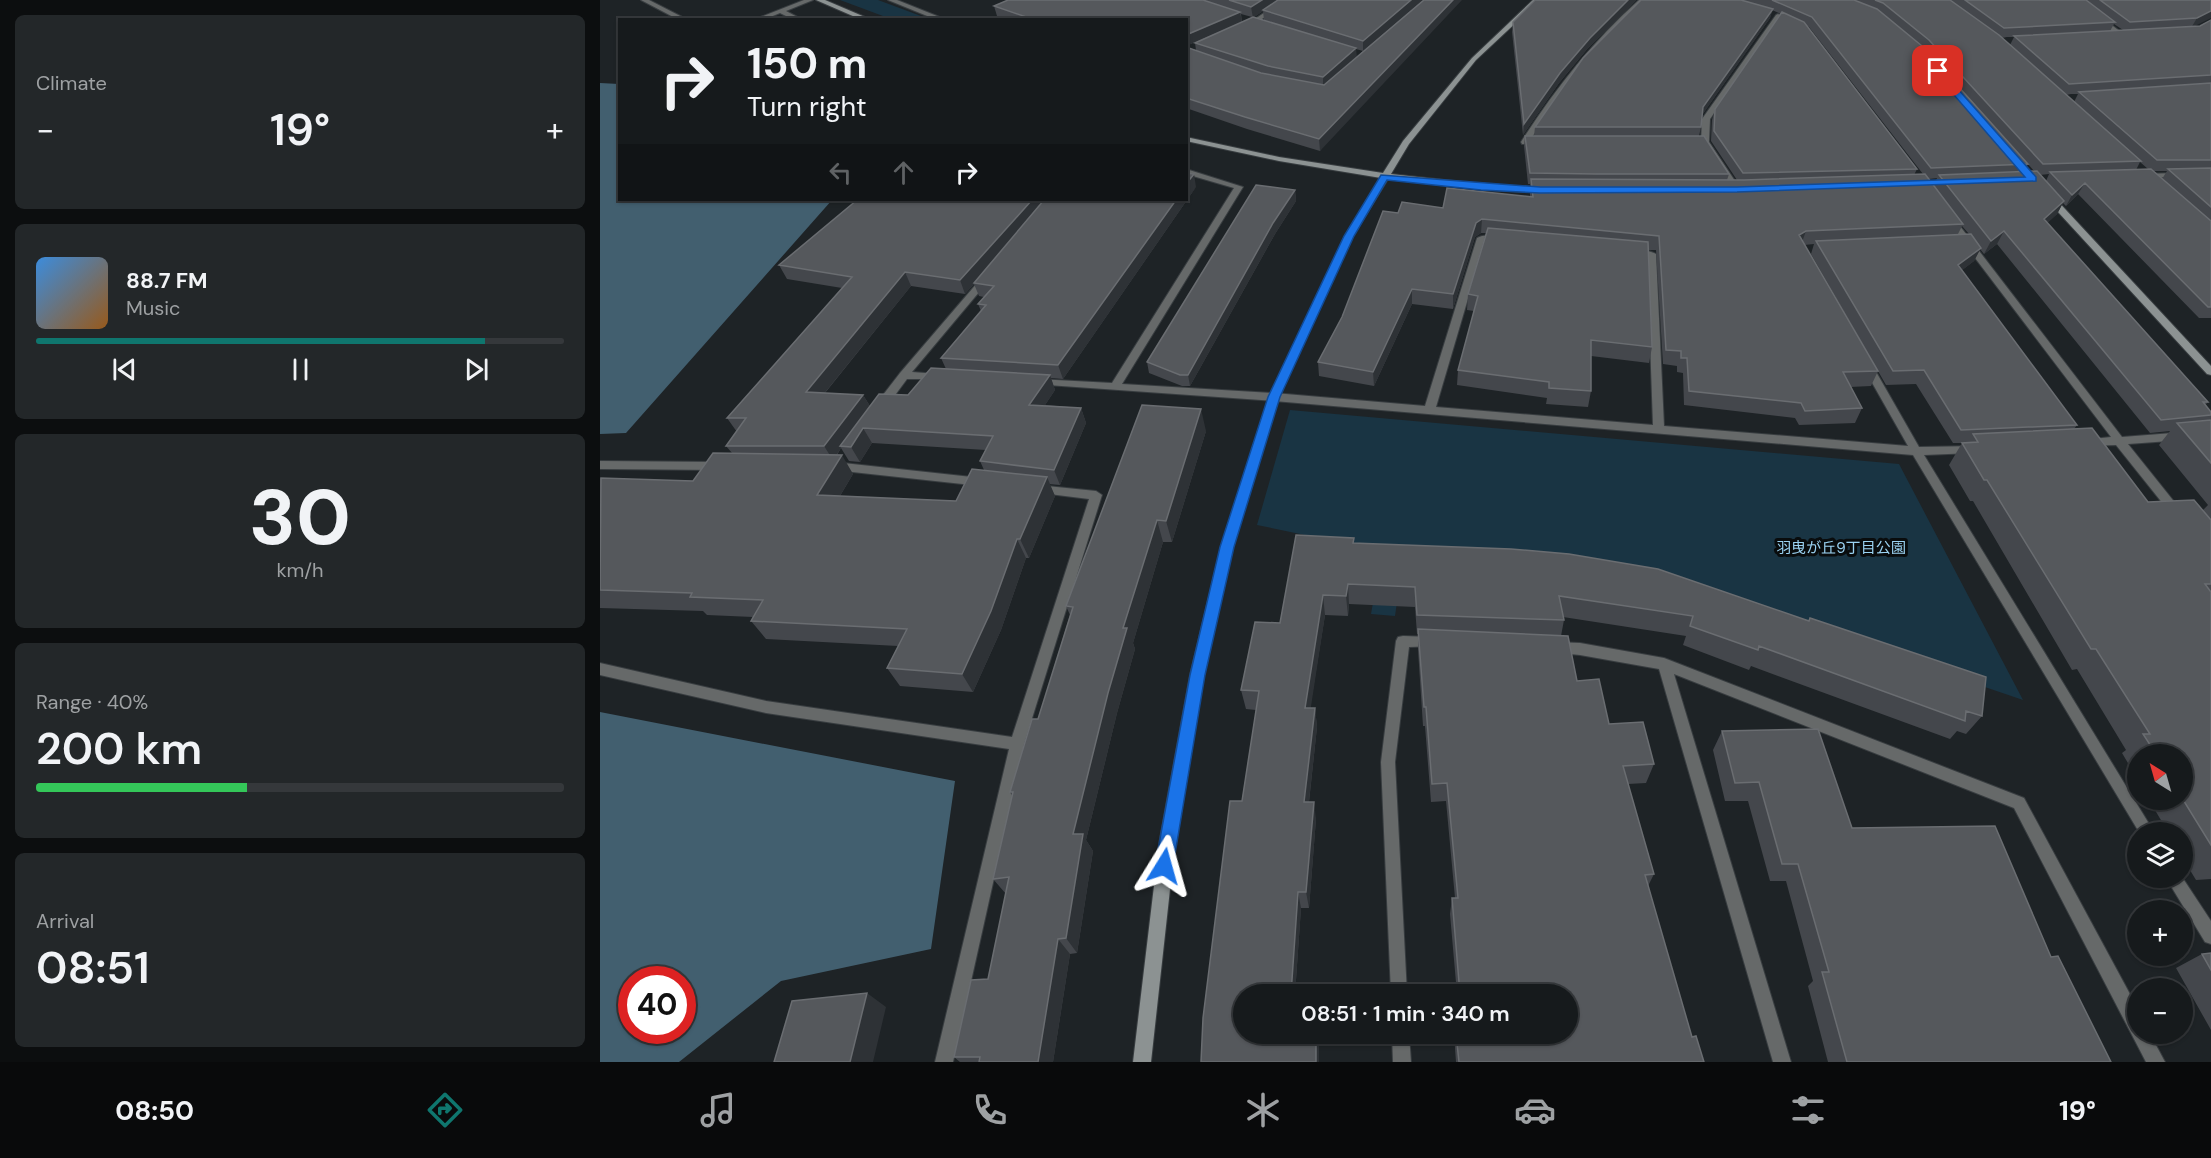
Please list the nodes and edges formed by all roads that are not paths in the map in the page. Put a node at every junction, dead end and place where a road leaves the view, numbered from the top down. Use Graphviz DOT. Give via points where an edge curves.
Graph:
graph roads {
  1 [pos="644,0"];
  2 [pos="810,0"];
  3 [pos="819,0"];
  4 [pos="891,0"];
  5 [pos="1287,0"];
  6 [pos="1537,0"];
  7 [pos="1643,0"];
  8 [pos="2074,0"];
  9 [pos="780,11"];
  10 [pos="1768,13"];
  11 [pos="1778,16"];
  12 [pos="681,18"];
  13 [pos="761,18"];
  14 [pos="796,18"];
  15 [pos="864,18"];
  16 [pos="939,18"];
  17 [pos="1244,22"];
  18 [pos="1254,22"];
  19 [pos="1265,25"];
  20 [pos="1806,29"];
  21 [pos="2135,35"];
  22 [pos="2112,36"];
  23 [pos="2123,36"];
  24 [pos="1188,139"];
  25 [pos="1548,142"];
  26 [pos="1694,142"];
  27 [pos="1706,142"];
  28 [pos="1188,172"];
  29 [pos="2137,173"];
  30 [pos="2211,174"];
  31 [pos="2147,176"];
  32 [pos="1384,177"];
  33 [pos="2155,183"];
  34 [pos="2041,188"];
  35 [pos="1749,189"];
  36 [pos="1552,190"];
  37 [pos="1726,190"];
  38 [pos="1737,190"];
  39 [pos="1942,209"];
  40 [pos="1515,241"];
  41 [pos="1968,242"];
  42 [pos="1956,243"];
  43 [pos="1617,250"];
  44 [pos="993,270"];
  45 [pos="1858,351"];
  46 [pos="2211,372"];
  47 [pos="904,375"];
  48 [pos="951,378"];
  49 [pos="1022,381"];
  50 [pos="1116,386"];
  51 [pos="1274,397"];
  52 [pos="1429,411"];
  53 [pos="870,421"];
  54 [pos="1659,430"];
  55 [pos="2211,434"];
  56 [pos="2120,442"];
  57 [pos="2072,444"];
  58 [pos="1988,448"];
  59 [pos="1916,452"];
  60 [pos="835,463"];
  61 [pos="600,465"];
  62 [pos="730,466"];
  63 [pos="990,483"];
  64 [pos="1025,488"];
  65 [pos="2183,520"];
  66 [pos="1450,643"];
  67 [pos="1545,647"];
  68 [pos="1664,664"];
  69 [pos="600,669"];
  70 [pos="1017,744"];
  71 [pos="2141,822"];
  72 [pos="2180,888"];
  73 [pos="2211,936"];
  74 [pos="1399,984"];
  75 [pos="2127,1007"];
  76 [pos="1401,1044"];
  77 [pos="2146,1044"];
  78 [pos="944,1062"];
  79 [pos="1142,1062"];
  80 [pos="1402,1062"];
  81 [pos="1782,1062"];
  82 [pos="2156,1062"];
  1 -- 12 [label="street"];
  2 -- 9 [label="street"];
  3 -- 15 [label="street"];
  4 -- 16 [label="street"];
  5 -- 18 [label="street"];
  6 -- 32 [label="street" via="1461,74"];
  7 -- 25 [label="street" via="1586,54 1556,92 1525,142"];
  8 -- 23 [label="street"];
  9 -- 13 [label="street"];
  9 -- 14 [label="street"];
  10 -- 11 [label="street"];
  11 -- 20 [label="street"];
  11 -- 27 [label="street" via="1706,119"];
  17 -- 18 [label="street"];
  18 -- 19 [label="street"];
  21 -- 23 [label="street"];
  22 -- 23 [label="street"];
  24 -- 32 [label="street"];
  26 -- 27 [label="street"];
  27 -- 38 [label="street"];
  28 -- 50 [label="street" via="1239,187"];
  29 -- 31 [label="street"];
  30 -- 31 [label="street"];
  31 -- 33 [label="street"];
  32 -- 36 [label="street"];
  32 -- 51 [label="street" via="1349,236"];
  34 -- 46 [label="street"];
  35 -- 38 [label="street"];
  37 -- 38 [label="street"];
  39 -- 41 [label="street"];
  40 -- 52 [label="street" via="1481,238"];
  41 -- 42 [label="street"];
  41 -- 56 [label="street"];
  43 -- 54 [label="street" via="1651,254"];
  44 -- 47 [label="street"];
  45 -- 59 [label="street"];
  47 -- 48 [label="street"];
  47 -- 53 [label="street"];
  49 -- 50 [label="street"];
  50 -- 51 [label="street"];
  51 -- 52 [label="street"];
  51 -- 79 [label="street" via="1227,547 1197,675 1167,844"];
  52 -- 54 [label="street"];
  54 -- 59 [label="street"];
  55 -- 56 [label="street"];
  56 -- 57 [label="street"];
  56 -- 65 [label="street"];
  58 -- 59 [label="street"];
  59 -- 71 [label="street"];
  60 -- 63 [label="street"];
  61 -- 62 [label="street"];
  64 -- 70 [label="street" via="1096,495"];
  66 -- 74 [label="street" via="1402,641 1388,762"];
  67 -- 68 [label="street"];
  68 -- 75 [label="street" via="2019,802"];
  68 -- 81 [label="street"];
  69 -- 70 [label="street" via="766,707"];
  70 -- 78 [label="street"];
  72 -- 73 [label="street"];
  76 -- 80 [label="street"];
  77 -- 82 [label="street"];
}
